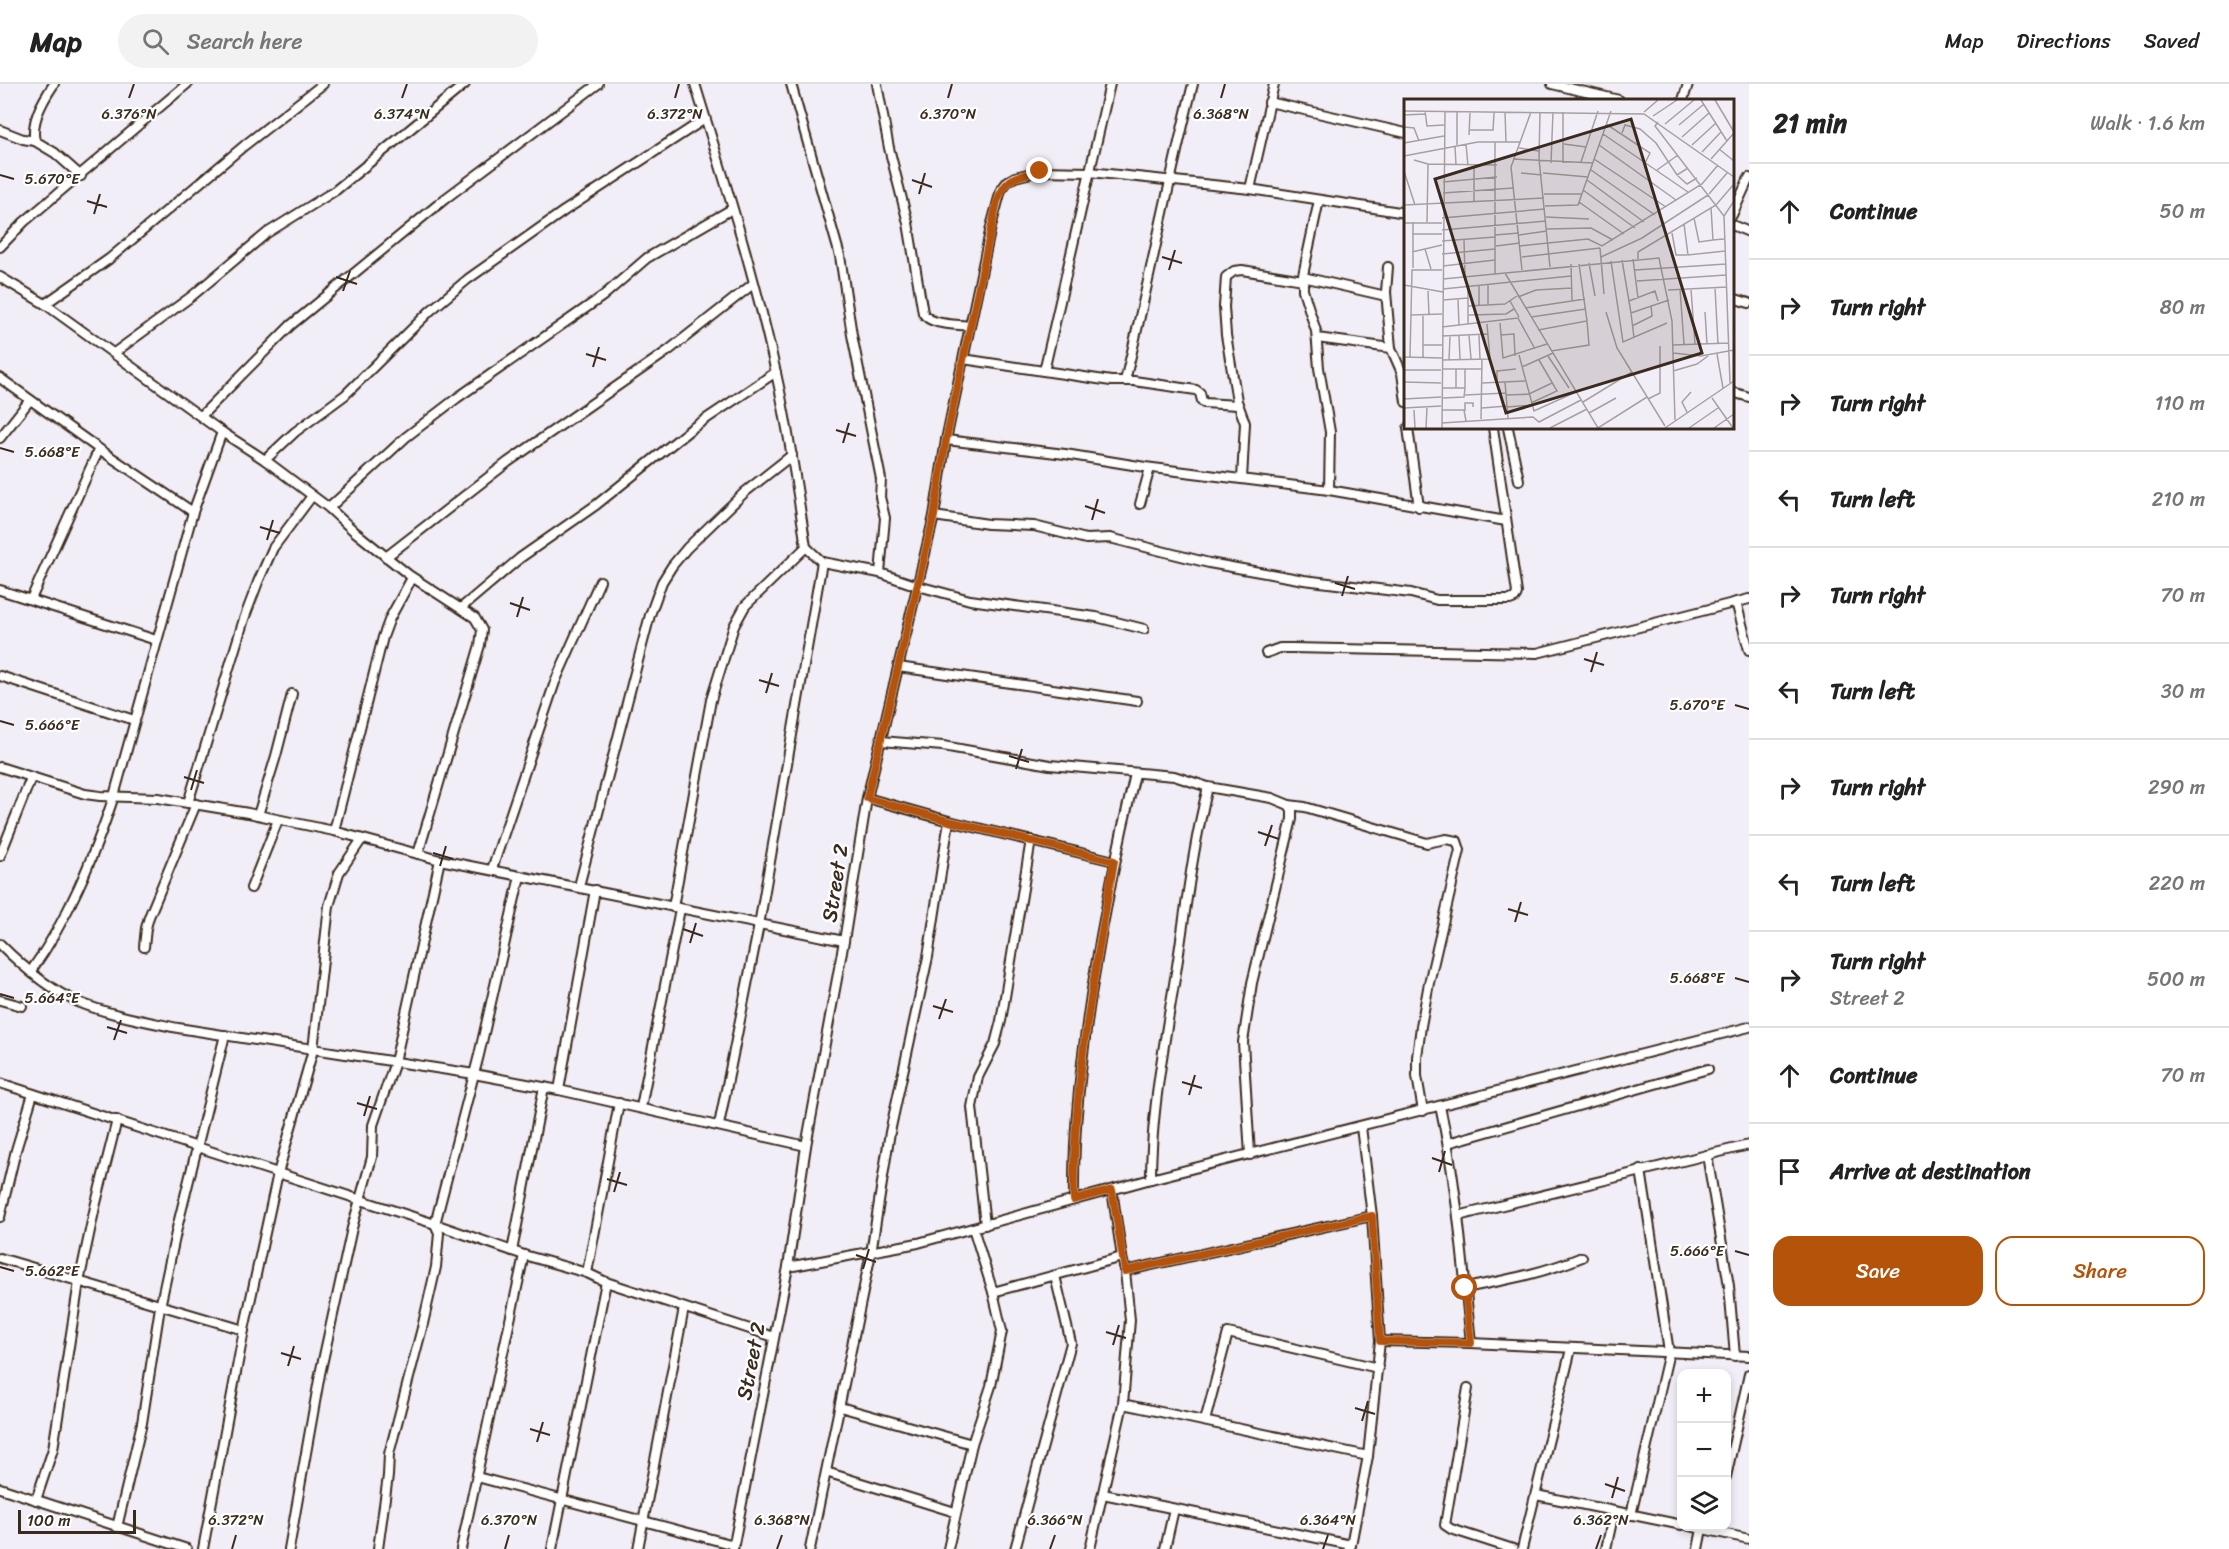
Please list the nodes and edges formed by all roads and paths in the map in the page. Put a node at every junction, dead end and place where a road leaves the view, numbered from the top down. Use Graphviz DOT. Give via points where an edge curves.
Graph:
graph roads {
  1 [pos="54,84"];
  2 [pos="187,84"];
  3 [pos="323,84"];
  4 [pos="465,84"];
  5 [pos="598,84"];
  6 [pos="695,84"];
  7 [pos="791,84"];
  8 [pos="877,84"];
  9 [pos="1110,84"];
  10 [pos="1193,84"];
  11 [pos="1274,84"];
  12 [pos="1552,84"];
  13 [pos="1688,84"];
  14 [pos="1614,99"];
  15 [pos="1683,99"];
  16 [pos="1269,102"];
  17 [pos="705,119"];
  18 [pos="0,130"];
  19 [pos="1404,133"];
  20 [pos="35,141"];
  21 [pos="1090,171"];
  22 [pos="81,176"];
  23 [pos="1749,177"];
  24 [pos="1169,179"];
  25 [pos="1250,189"];
  26 [pos="1319,200"];
  27 [pos="732,209"];
  28 [pos="1734,211"];
  29 [pos="1404,213"];
  30 [pos="1734,226"];
  31 [pos="1749,232"];
  32 [pos="0,248"];
  33 [pos="1388,267"];
  34 [pos="0,277"];
  35 [pos="1303,279"];
  36 [pos="753,285"];
  37 [pos="1386,296"];
  38 [pos="1734,299"];
  39 [pos="1749,303"];
  40 [pos="45,304"];
  41 [pos="970,326"];
  42 [pos="1317,338"];
  43 [pos="1391,348"];
  44 [pos="114,353"];
  45 [pos="963,359"];
  46 [pos="1044,371"];
  47 [pos="776,372"];
  48 [pos="0,378"];
  49 [pos="1125,381"];
  50 [pos="1404,388"];
  51 [pos="1734,393"];
  52 [pos="1749,397"];
  53 [pos="30,400"];
  54 [pos="1238,405"];
  55 [pos="201,416"];
  56 [pos="1408,429"];
  57 [pos="1493,429"];
  58 [pos="1508,429"];
  59 [pos="222,432"];
  60 [pos="0,438"];
  61 [pos="946,440"];
  62 [pos="99,450"];
  63 [pos="792,455"];
  64 [pos="265,460"];
  65 [pos="1150,468"];
  66 [pos="1242,479"];
  67 [pos="1520,480"];
  68 [pos="1329,490"];
  69 [pos="312,496"];
  70 [pos="1140,504"];
  71 [pos="1419,507"];
  72 [pos="329,508"];
  73 [pos="193,512"];
  74 [pos="934,516"];
  75 [pos="1506,521"];
  76 [pos="806,547"];
  77 [pos="386,557"];
  78 [pos="822,562"];
  79 [pos="880,573"];
  80 [pos="412,578"];
  81 [pos="600,581"];
  82 [pos="918,586"];
  83 [pos="0,590"];
  84 [pos="31,599"];
  85 [pos="1749,599"];
  86 [pos="1737,602"];
  87 [pos="461,608"];
  88 [pos="1144,629"];
  89 [pos="156,640"];
  90 [pos="1749,650"];
  91 [pos="1266,653"];
  92 [pos="898,667"];
  93 [pos="0,676"];
  94 [pos="292,694"];
  95 [pos="1137,701"];
  96 [pos="134,720"];
  97 [pos="881,741"];
  98 [pos="0,767"];
  99 [pos="1135,774"];
  100 [pos="31,778"];
  101 [pos="1208,787"];
  102 [pos="114,796"];
  103 [pos="867,798"];
  104 [pos="192,803"];
  105 [pos="1288,805"];
  106 [pos="258,815"];
  107 [pos="278,820"];
  108 [pos="949,821"];
  109 [pos="334,831"];
  110 [pos="362,839"];
  111 [pos="1031,840"];
  112 [pos="418,854"];
  113 [pos="0,856"];
  114 [pos="440,860"];
  115 [pos="1114,861"];
  116 [pos="492,869"];
  117 [pos="520,876"];
  118 [pos="579,886"];
  119 [pos="251,888"];
  120 [pos="595,890"];
  121 [pos="676,908"];
  122 [pos="759,924"];
  123 [pos="844,941"];
  124 [pos="0,944"];
  125 [pos="144,947"];
  126 [pos="31,971"];
  127 [pos="0,1000"];
  128 [pos="22,1006"];
  129 [pos="1749,1027"];
  130 [pos="225,1035"];
  131 [pos="313,1050"];
  132 [pos="395,1062"];
  133 [pos="1708,1070"];
  134 [pos="474,1074"];
  135 [pos="0,1083"];
  136 [pos="544,1087"];
  137 [pos="559,1090"];
  138 [pos="33,1094"];
  139 [pos="619,1102"];
  140 [pos="1440,1106"];
  141 [pos="641,1107"];
  142 [pos="1424,1111"];
  143 [pos="117,1120"];
  144 [pos="718,1125"];
  145 [pos="1361,1126"];
  146 [pos="1448,1143"];
  147 [pos="1749,1145"];
  148 [pos="806,1146"];
  149 [pos="195,1148"];
  150 [pos="1251,1155"];
  151 [pos="1707,1155"];
  152 [pos="1641,1170"];
  153 [pos="278,1173"];
  154 [pos="1151,1179"];
  155 [pos="1112,1190"];
  156 [pos="359,1200"];
  157 [pos="1074,1200"];
  158 [pos="0,1216"];
  159 [pos="1372,1216"];
  160 [pos="1458,1216"];
  161 [pos="435,1224"];
  162 [pos="984,1225"];
  163 [pos="973,1228"];
  164 [pos="512,1251"];
  165 [pos="871,1253"];
  166 [pos="524,1255"];
  167 [pos="1122,1257"];
  168 [pos="1582,1257"];
  169 [pos="0,1258"];
  170 [pos="788,1267"];
  171 [pos="1125,1271"];
  172 [pos="587,1273"];
  173 [pos="1055,1276"];
  174 [pos="79,1282"];
  175 [pos="606,1282"];
  176 [pos="1465,1288"];
  177 [pos="993,1292"];
  178 [pos="160,1307"];
  179 [pos="684,1308"];
  180 [pos="244,1330"];
  181 [pos="774,1337"];
  182 [pos="1380,1341"];
  183 [pos="1471,1343"];
  184 [pos="1571,1348"];
  185 [pos="1669,1352"];
  186 [pos="1735,1356"];
  187 [pos="1749,1356"];
  188 [pos="1378,1368"];
  189 [pos="1749,1374"];
  190 [pos="1468,1388"];
  191 [pos="1123,1404"];
  192 [pos="840,1407"];
  193 [pos="1205,1421"];
  194 [pos="972,1444"];
  195 [pos="1368,1455"];
  196 [pos="1731,1455"];
  197 [pos="826,1472"];
  198 [pos="477,1477"];
  199 [pos="0,1488"];
  200 [pos="1102,1494"];
  201 [pos="1536,1495"];
  202 [pos="562,1499"];
  203 [pos="36,1500"];
  204 [pos="1174,1509"];
  205 [pos="955,1512"];
  206 [pos="1614,1512"];
  207 [pos="1631,1515"];
  208 [pos="644,1521"];
  209 [pos="1677,1524"];
  210 [pos="117,1527"];
  211 [pos="1702,1531"];
  212 [pos="1722,1531"];
  213 [pos="1749,1539"];
  214 [pos="733,1547"];
  215 [pos="1350,1547"];
  216 [pos="812,1548"];
  217 [pos="187,1549"];
  218 [pos="203,1549"];
  219 [pos="289,1549"];
  220 [pos="378,1549"];
  221 [pos="461,1549"];
  222 [pos="552,1549"];
  223 [pos="638,1549"];
  224 [pos="948,1549"];
  225 [pos="1015,1549"];
  226 [pos="1090,1549"];
  227 [pos="1165,1549"];
  228 [pos="1513,1549"];
  229 [pos="1522,1549"];
  230 [pos="1606,1549"];
  231 [pos="1698,1549"];
  1 -- 20 [label="street" via="34,124"];
  2 -- 22 [label="street"];
  3 -- 40 [label="street" via="244,145 110,259"];
  4 -- 44 [label="street" via="336,190 267,233 192,296"];
  5 -- 55 [label="street" via="455,191 291,325"];
  6 -- 17 [label="street"];
  7 -- 79 [label="street" via="840,256 881,479 885,518"];
  8 -- 41 [label="street" via="908,223 923,314 932,321"];
  9 -- 21 [label="street"];
  10 -- 24 [label="street"];
  11 -- 16 [label="street"];
  12 -- 14 [label="street"];
  13 -- 15 [label="street"];
  16 -- 19 [label="street"];
  16 -- 25 [label="street"];
  17 -- 27 [label="street"];
  17 -- 64 [label="street" via="468,279 429,311 345,395"];
  18 -- 20 [label="street"];
  20 -- 22 [label="street"];
  21 -- 24 [label="street, Street 2"];
  21 -- 41 [label="street, Street 2" via="1040,171 1015,177 1001,190"];
  21 -- 46 [label="street"];
  22 -- 32 [label="street" via="24,222"];
  23 -- 28 [label="street"];
  24 -- 25 [label="street, Street 2"];
  24 -- 49 [label="street"];
  25 -- 26 [label="street, Street 2"];
  26 -- 29 [label="street, Street 2"];
  26 -- 35 [label="street"];
  27 -- 36 [label="street"];
  27 -- 72 [label="street" via="647,258 595,302 457,398 406,437"];
  30 -- 31 [label="street"];
  33 -- 37 [label="street"];
  34 -- 40 [label="street"];
  35 -- 37 [label="street"];
  35 -- 42 [label="street"];
  35 -- 54 [label="street" via="1242,270 1226,277 1226,335"];
  36 -- 47 [label="street"];
  36 -- 77 [label="street" via="669,351 508,462"];
  37 -- 43 [label="street"];
  38 -- 39 [label="street"];
  40 -- 44 [label="street"];
  41 -- 45 [label="street, Street 2"];
  42 -- 43 [label="street"];
  42 -- 68 [label="street" via="1330,432"];
  43 -- 50 [label="street"];
  44 -- 55 [label="street"];
  45 -- 46 [label="street"];
  45 -- 61 [label="street, Street 2"];
  46 -- 49 [label="street"];
  47 -- 63 [label="street"];
  47 -- 87 [label="street" via="691,429 596,505 520,558"];
  48 -- 53 [label="street"];
  49 -- 54 [label="street" via="1196,390 1204,403"];
  51 -- 52 [label="street"];
  53 -- 60 [label="street"];
  53 -- 62 [label="street"];
  54 -- 66 [label="street" via="1245,423"];
  55 -- 59 [label="street"];
  56 -- 71 [label="street"];
  57 -- 75 [label="street"];
  58 -- 67 [label="street"];
  59 -- 64 [label="street"];
  59 -- 73 [label="street"];
  61 -- 65 [label="street"];
  61 -- 74 [label="street, Street 2"];
  62 -- 73 [label="street"];
  62 -- 84 [label="street"];
  63 -- 76 [label="street"];
  63 -- 118 [label="street" via="745,492 687,548 662,582"];
  64 -- 69 [label="street"];
  65 -- 66 [label="street"];
  65 -- 70 [label="street"];
  66 -- 68 [label="street"];
  68 -- 71 [label="street"];
  69 -- 72 [label="street"];
  69 -- 104 [label="street" via="273,548 258,582"];
  71 -- 75 [label="street"];
  72 -- 77 [label="street"];
  73 -- 89 [label="street"];
  74 -- 75 [label="street" via="1034,526 1086,539 1110,538 1209,563 1437,600 1515,598"];
  74 -- 82 [label="street, Street 2"];
  76 -- 78 [label="street"];
  76 -- 121 [label="street" via="745,606 734,626 710,707"];
  77 -- 80 [label="street"];
  78 -- 79 [label="street"];
  78 -- 122 [label="street"];
  79 -- 82 [label="street"];
  80 -- 87 [label="street"];
  80 -- 109 [label="street" via="383,637"];
  81 -- 116 [label="street" via="555,682"];
  82 -- 88 [label="street" via="970,600 1096,617"];
  82 -- 92 [label="street, Street 2"];
  83 -- 84 [label="street"];
  84 -- 89 [label="street"];
  85 -- 86 [label="street"];
  86 -- 90 [label="street"];
  86 -- 91 [label="street" via="1537,652 1280,648"];
  87 -- 112 [label="street" via="480,623 482,634"];
  89 -- 96 [label="street"];
  92 -- 95 [label="street"];
  92 -- 97 [label="street, Street 2"];
  93 -- 96 [label="street"];
  94 -- 106 [label="street"];
  96 -- 102 [label="street"];
  97 -- 99 [label="street" via="943,746 1050,765"];
  97 -- 103 [label="street, Street 2"];
  98 -- 100 [label="street"];
  99 -- 101 [label="street" via="1174,776"];
  99 -- 115 [label="street"];
  100 -- 102 [label="street" via="85,794"];
  100 -- 113 [label="street"];
  101 -- 105 [label="street" via="1255,794"];
  101 -- 154 [label="street" via="1165,1039"];
  102 -- 104 [label="street"];
  102 -- 126 [label="street" via="77,891"];
  103 -- 108 [label="street"];
  103 -- 123 [label="street, Street 2"];
  104 -- 106 [label="street"];
  104 -- 125 [label="street" via="149,917"];
  105 -- 142 [label="street" via="1427,843 1457,841 1460,850 1429,983 1417,1057"];
  105 -- 150 [label="street" via="1292,819 1252,983 1244,1042"];
  106 -- 107 [label="street"];
  107 -- 109 [label="street"];
  107 -- 119 [label="street"];
  108 -- 111 [label="street"];
  108 -- 165 [label="street" via="931,938 890,1132"];
  109 -- 110 [label="street"];
  110 -- 112 [label="street"];
  110 -- 131 [label="street" via="339,873 329,906"];
  111 -- 115 [label="street"];
  111 -- 162 [label="street" via="1001,1021 974,1090 972,1107"];
  112 -- 114 [label="street"];
  114 -- 116 [label="street"];
  114 -- 132 [label="street"];
  115 -- 157 [label="street" via="1079,1073"];
  116 -- 117 [label="street"];
  117 -- 118 [label="street"];
  117 -- 134 [label="street"];
  118 -- 120 [label="street"];
  120 -- 121 [label="street"];
  120 -- 137 [label="street"];
  121 -- 122 [label="street"];
  121 -- 141 [label="street"];
  122 -- 123 [label="street"];
  122 -- 144 [label="street"];
  123 -- 148 [label="street, Street 2"];
  124 -- 126 [label="street"];
  126 -- 130 [label="street" via="78,1002 131,1018"];
  127 -- 128 [label="street"];
  129 -- 140 [label="street"];
  130 -- 131 [label="street"];
  130 -- 149 [label="street"];
  131 -- 132 [label="street"];
  131 -- 153 [label="street"];
  132 -- 134 [label="street"];
  132 -- 156 [label="street" via="373,1125 372,1157"];
  133 -- 146 [label="street"];
  134 -- 136 [label="street"];
  134 -- 161 [label="street"];
  135 -- 138 [label="street"];
  136 -- 137 [label="street"];
  136 -- 164 [label="street"];
  137 -- 139 [label="street"];
  138 -- 143 [label="street"];
  138 -- 158 [label="street"];
  139 -- 141 [label="street"];
  139 -- 172 [label="street"];
  140 -- 142 [label="street"];
  140 -- 146 [label="street"];
  141 -- 144 [label="street"];
  142 -- 145 [label="street"];
  143 -- 149 [label="street"];
  143 -- 174 [label="street"];
  144 -- 148 [label="street"];
  145 -- 150 [label="street"];
  145 -- 159 [label="street"];
  146 -- 160 [label="street"];
  147 -- 151 [label="street"];
  148 -- 170 [label="street, Street 2"];
  149 -- 153 [label="street"];
  149 -- 178 [label="street"];
  150 -- 154 [label="street"];
  151 -- 152 [label="street"];
  151 -- 186 [label="street" via="1729,1286"];
  152 -- 160 [label="street"];
  152 -- 185 [label="street"];
  153 -- 156 [label="street"];
  153 -- 180 [label="street"];
  154 -- 155 [label="street"];
  155 -- 157 [label="street"];
  155 -- 167 [label="street"];
  156 -- 161 [label="street"];
  156 -- 219 [label="street" via="318,1384"];
  157 -- 162 [label="street"];
  159 -- 171 [label="street"];
  159 -- 182 [label="street"];
  160 -- 176 [label="street"];
  161 -- 164 [label="street"];
  161 -- 220 [label="street" via="439,1233 437,1259 389,1454"];
  162 -- 163 [label="street"];
  163 -- 165 [label="street"];
  163 -- 177 [label="street"];
  164 -- 166 [label="street"];
  165 -- 170 [label="street"];
  165 -- 192 [label="street"];
  166 -- 172 [label="street"];
  166 -- 198 [label="street"];
  167 -- 171 [label="street"];
  167 -- 173 [label="street"];
  168 -- 176 [label="street" via="1528,1276"];
  169 -- 174 [label="street"];
  170 -- 181 [label="street, Street 2"];
  171 -- 191 [label="street" via="1130,1320"];
  172 -- 175 [label="street"];
  173 -- 177 [label="street"];
  173 -- 225 [label="street" via="1071,1343"];
  174 -- 178 [label="street"];
  174 -- 203 [label="street" via="53,1449"];
  175 -- 179 [label="street"];
  175 -- 202 [label="street"];
  176 -- 183 [label="street"];
  177 -- 194 [label="street" via="1002,1331 991,1386"];
  178 -- 180 [label="street"];
  178 -- 210 [label="street" via="142,1423"];
  179 -- 181 [label="street"];
  179 -- 208 [label="street"];
  180 -- 218 [label="street"];
  181 -- 214 [label="street, Street 2"];
  182 -- 183 [label="street"];
  182 -- 188 [label="street"];
  183 -- 184 [label="street"];
  184 -- 185 [label="street"];
  184 -- 201 [label="street"];
  185 -- 186 [label="street"];
  185 -- 207 [label="street"];
  186 -- 187 [label="street"];
  188 -- 193 [label="street" via="1228,1333"];
  188 -- 195 [label="street"];
  189 -- 196 [label="street"];
  190 -- 228 [label="street" via="1445,1524 1450,1530"];
  191 -- 193 [label="street"];
  191 -- 200 [label="street"];
  192 -- 194 [label="street"];
  192 -- 197 [label="street"];
  193 -- 195 [label="street"];
  194 -- 205 [label="street"];
  195 -- 215 [label="street"];
  197 -- 205 [label="street"];
  197 -- 216 [label="street"];
  198 -- 202 [label="street"];
  198 -- 221 [label="street"];
  199 -- 203 [label="street"];
  200 -- 204 [label="street"];
  200 -- 226 [label="street"];
  201 -- 206 [label="street"];
  201 -- 229 [label="street"];
  202 -- 208 [label="street"];
  202 -- 222 [label="street"];
  203 -- 210 [label="street"];
  204 -- 215 [label="street"];
  204 -- 227 [label="street"];
  205 -- 224 [label="street"];
  206 -- 207 [label="street"];
  206 -- 230 [label="street"];
  207 -- 209 [label="street"];
  208 -- 214 [label="street"];
  208 -- 223 [label="street"];
  210 -- 217 [label="street"];
  211 -- 231 [label="street"];
  212 -- 213 [label="street"];
}
